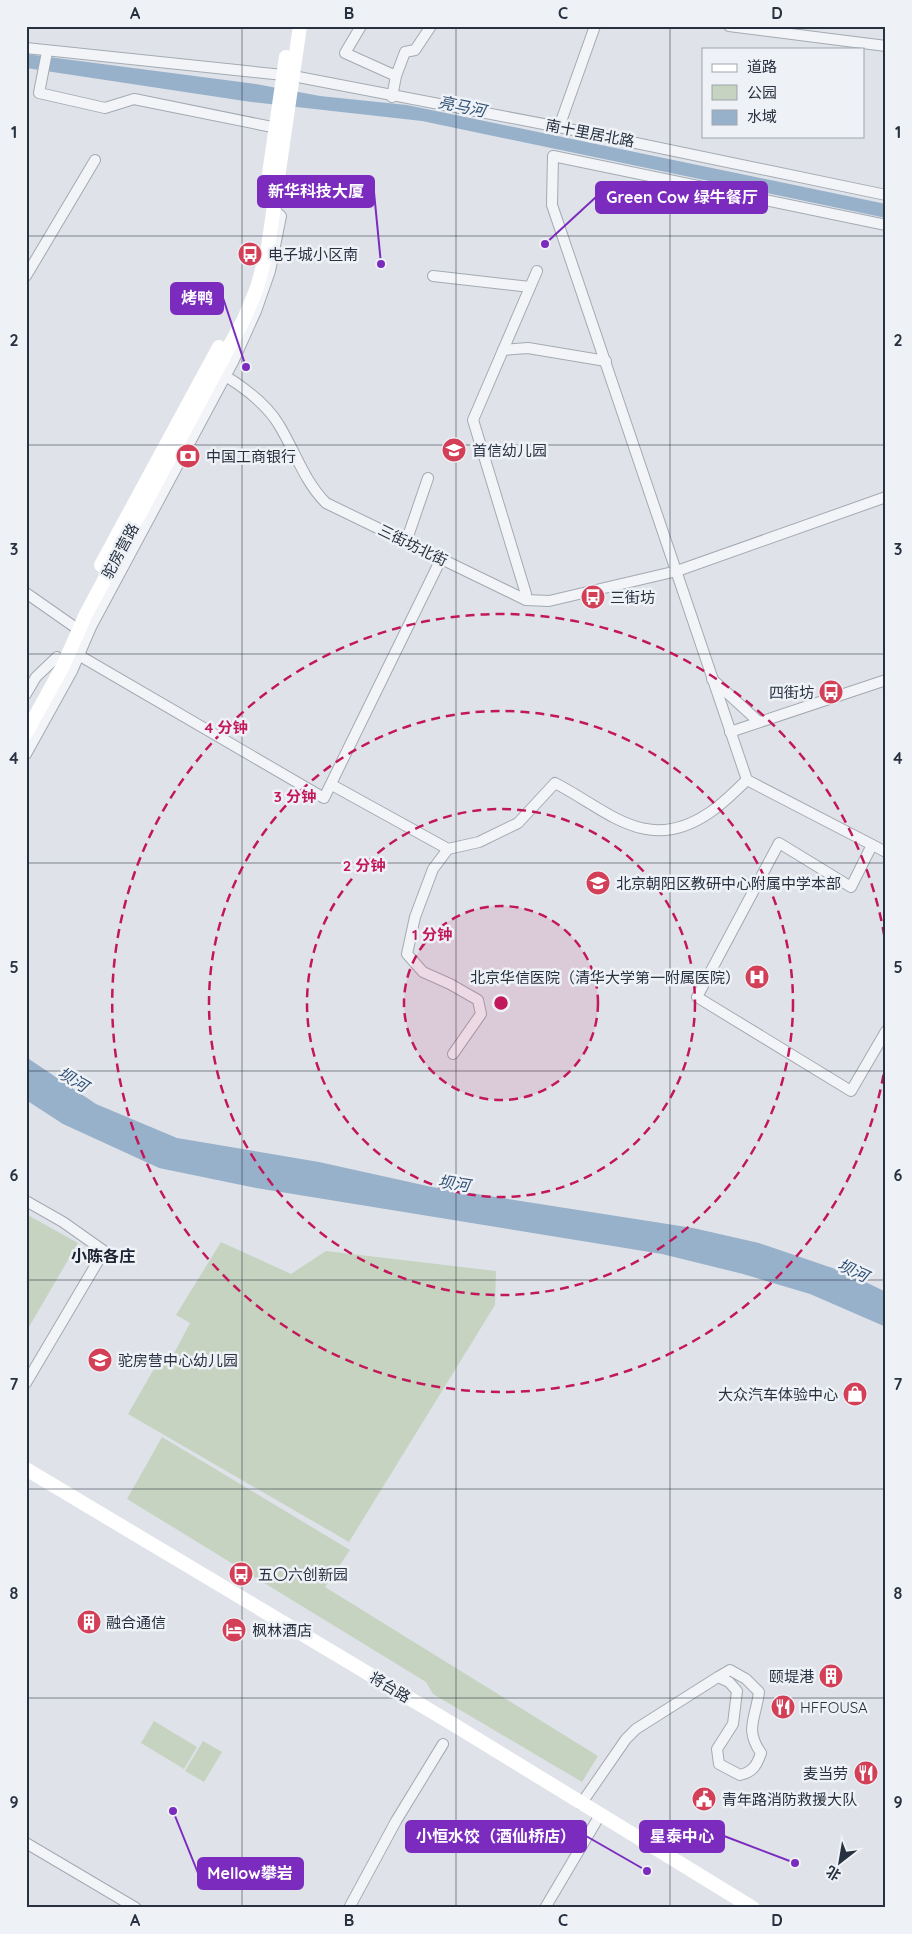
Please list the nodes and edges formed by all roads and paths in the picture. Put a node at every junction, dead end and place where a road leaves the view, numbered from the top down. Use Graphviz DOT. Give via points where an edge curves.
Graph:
graph roads {
  1 [pos="292,26"];
  2 [pos="300,26"];
  3 [pos="361,26"];
  4 [pos="431,26"];
  5 [pos="595,26"];
  6 [pos="729,26"];
  7 [pos="886,46"];
  8 [pos="26,48"];
  9 [pos="47,52"];
  10 [pos="288,75"];
  11 [pos="396,76"];
  12 [pos="392,96"];
  13 [pos="560,127"];
  14 [pos="280,128"];
  15 [pos="95,160"];
  16 [pos="886,195"];
  17 [pos="886,224"];
  18 [pos="537,271"];
  19 [pos="26,276"];
  20 [pos="433,276"];
  21 [pos="530,288"];
  22 [pos="503,350"];
  23 [pos="606,361"];
  24 [pos="217,371"];
  25 [pos="428,478"];
  26 [pos="886,497"];
  27 [pos="406,542"];
  28 [pos="441,559"];
  29 [pos="677,571"];
  30 [pos="26,592"];
  31 [pos="526,600"];
  32 [pos="75,627"];
  33 [pos="75,653"];
  34 [pos="57,657"];
  35 [pos="711,678"];
  36 [pos="886,680"];
  37 [pos="26,694"];
  38 [pos="26,714"];
  39 [pos="759,722"];
  40 [pos="730,732"];
  41 [pos="26,733"];
  42 [pos="26,754"];
  43 [pos="747,780"];
  44 [pos="332,785"];
  45 [pos="872,845"];
  46 [pos="448,849"];
  47 [pos="886,852"];
  48 [pos="886,1031"];
  49 [pos="453,1054"];
  50 [pos="26,1201"];
  51 [pos="26,1383"];
  52 [pos="26,1468"];
  53 [pos="718,1677"];
  54 [pos="442,1744"];
  55 [pos="581,1804"];
  56 [pos="600,1815"];
  57 [pos="26,1843"];
  58 [pos="136,1908"];
  59 [pos="349,1908"];
  60 [pos="545,1908"];
  61 [pos="753,1908"];
  1 -- 10 [label="street"];
  2 -- 10 [label="street"];
  3 -- 11 [label="street" via="345,53"];
  4 -- 11 [label="street" via="415,50 405,52"];
  5 -- 13 [label="street"];
  6 -- 7 [label="street"];
  8 -- 9 [label="street, 南十里居北路"];
  9 -- 10 [label="street, 南十里居北路"];
  9 -- 14 [label="street" via="40,93 104,108 134,99"];
  10 -- 12 [label="street, 南十里居北路"];
  10 -- 14 [label="street"];
  11 -- 12 [label="street"];
  12 -- 13 [label="street, 南十里居北路"];
  13 -- 16 [label="street, 南十里居北路"];
  14 -- 24 [label="street" via="253,271"];
  14 -- 24 [label="street" via="268,247 244,320"];
  15 -- 19 [label="street"];
  17 -- 23 [label="street" via="552,156 552,205"];
  18 -- 21 [label="street"];
  20 -- 21 [label="street"];
  21 -- 22 [label="street"];
  22 -- 23 [label="street" via="528,348"];
  22 -- 31 [label="street" via="474,420"];
  23 -- 29 [label="street"];
  24 -- 27 [label="street, 三街坊北街" via="278,422 313,490 326,503"];
  24 -- 32 [label="street, 驼房营路"];
  24 -- 33 [label="street" via="91,627"];
  25 -- 27 [label="street"];
  26 -- 29 [label="street, 三街坊北街"];
  27 -- 28 [label="street, 三街坊北街"];
  28 -- 31 [label="street, 三街坊北街"];
  28 -- 44 [label="street"];
  29 -- 31 [label="street, 三街坊北街" via="549,600"];
  29 -- 35 [label="street"];
  30 -- 32 [label="street"];
  32 -- 33 [label="street, 驼房营路"];
  32 -- 34 [label="street, 驼房营路"];
  33 -- 41 [label="street, 驼房营路"];
  33 -- 42 [label="street"];
  33 -- 44 [label="street" via="324,798"];
  34 -- 37 [label="street" via="36,677"];
  34 -- 38 [label="street, 驼房营路"];
  35 -- 39 [label="street"];
  35 -- 40 [label="street"];
  36 -- 39 [label="street"];
  39 -- 40 [label="street"];
  40 -- 43 [label="street"];
  43 -- 45 [label="street"];
  43 -- 46 [label="street" via="710,813 677,830 647,831 609,816 555,783 518,823 479,842"];
  44 -- 46 [label="street"];
  45 -- 47 [label="street"];
  45 -- 48 [label="street" via="850,887 779,843 697,997 851,1090"];
  46 -- 49 [label="street" via="433,869 415,917 408,954 423,972 478,1000 481,1014"];
  50 -- 51 [label="street" via="104,1251"];
  52 -- 55 [label="street, 将台路"];
  53 -- 53 [label="street" via="730,1670 759,1692 757,1710 750,1727 754,1743 761,1753 757,1765 749,1773 740,1775 719,1764 717,1749 732,1724 738,1691"];
  53 -- 55 [label="street" via="636,1729"];
  54 -- 59 [label="street"];
  55 -- 56 [label="street, 将台路"];
  56 -- 60 [label="street"];
  56 -- 61 [label="street, 将台路"];
  57 -- 58 [label="street"];
}
